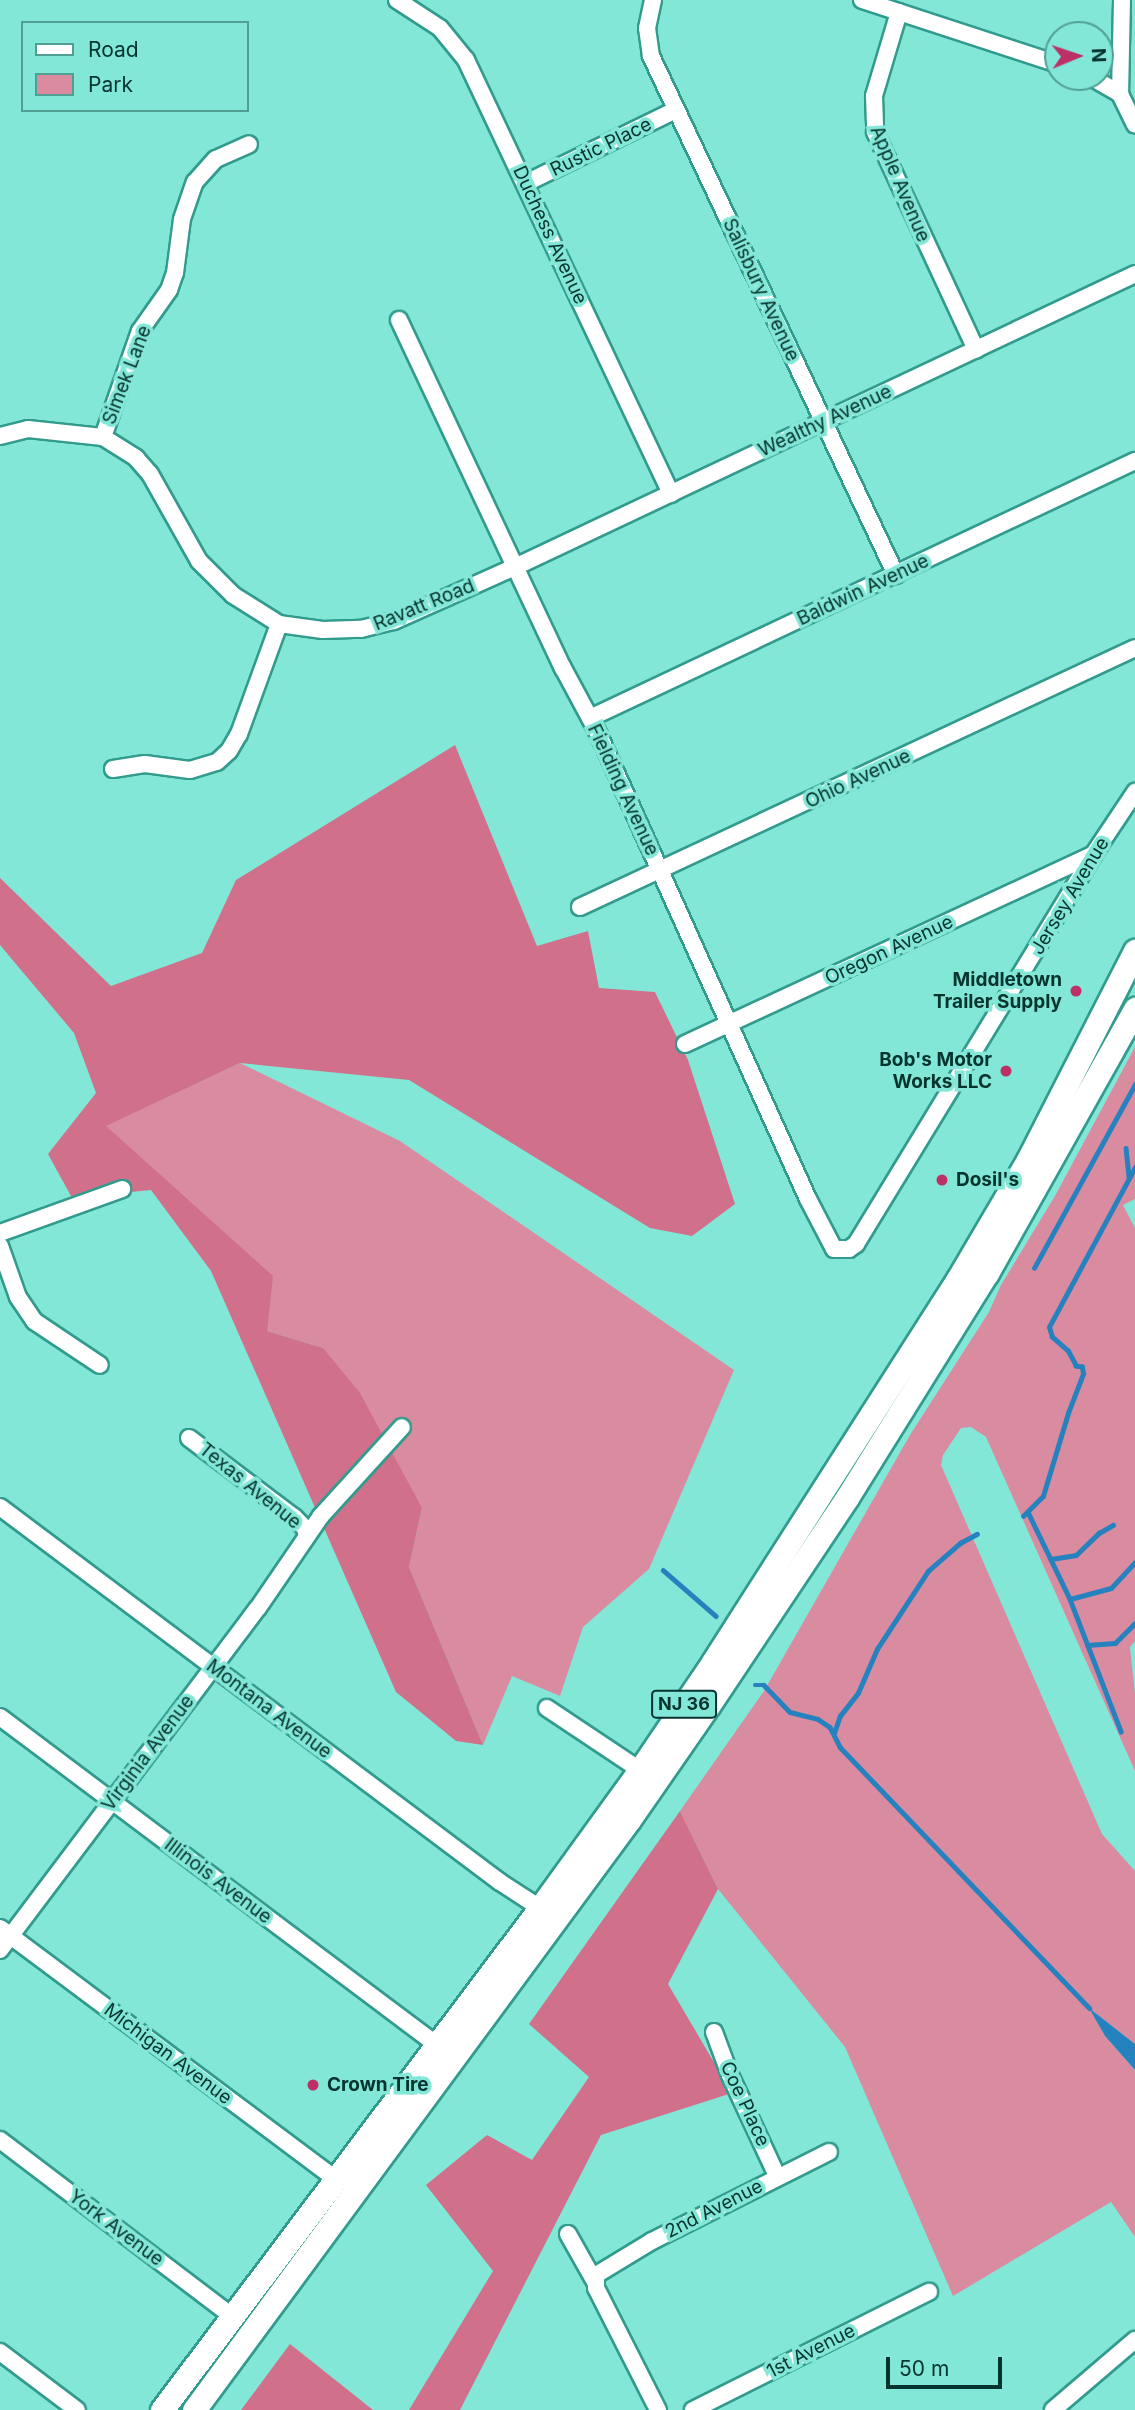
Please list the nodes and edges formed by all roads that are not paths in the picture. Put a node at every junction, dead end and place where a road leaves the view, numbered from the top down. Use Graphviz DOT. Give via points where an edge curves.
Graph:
graph roads {
  1 [pos="397,0"];
  2 [pos="653,0"];
  3 [pos="862,0"];
  4 [pos="1122,0"];
  5 [pos="900,12"];
  6 [pos="1044,59"];
  7 [pos="1128,68"];
  8 [pos="1114,90"];
  9 [pos="1120,94"];
  10 [pos="676,110"];
  11 [pos="1135,125"];
  12 [pos="249,144"];
  13 [pos="526,183"];
  14 [pos="1135,274"];
  15 [pos="399,320"];
  16 [pos="976,350"];
  17 [pos="823,422"];
  18 [pos="0,436"];
  19 [pos="103,437"];
  20 [pos="1135,461"];
  21 [pos="671,494"];
  22 [pos="515,567"];
  23 [pos="895,575"];
  24 [pos="279,624"];
  25 [pos="1135,648"];
  26 [pos="590,718"];
  27 [pos="113,769"];
  28 [pos="1135,792"];
  29 [pos="1093,855"];
  30 [pos="660,871"];
  31 [pos="580,907"];
  32 [pos="1135,951"];
  33 [pos="1135,1009"];
  34 [pos="730,1024"];
  35 [pos="685,1044"];
  36 [pos="122,1189"];
  37 [pos="0,1233"];
  38 [pos="0,1247"];
  39 [pos="849,1249"];
  40 [pos="100,1365"];
  41 [pos="401,1427"];
  42 [pos="189,1438"];
  43 [pos="0,1507"];
  44 [pos="307,1536"];
  45 [pos="213,1667"];
  46 [pos="547,1708"];
  47 [pos="0,1717"];
  48 [pos="640,1770"];
  49 [pos="112,1802"];
  50 [pos="540,1908"];
  51 [pos="5,1932"];
  52 [pos="0,1950"];
  53 [pos="714,2032"];
  54 [pos="437,2045"];
  55 [pos="0,2140"];
  56 [pos="829,2151"];
  57 [pos="778,2176"];
  58 [pos="335,2179"];
  59 [pos="568,2234"];
  60 [pos="598,2276"];
  61 [pos="929,2292"];
  62 [pos="232,2316"];
  63 [pos="1130,2344"];
  64 [pos="0,2352"];
  65 [pos="77,2410"];
  66 [pos="162,2410"];
  67 [pos="194,2410"];
  68 [pos="658,2410"];
  69 [pos="693,2410"];
  70 [pos="1053,2410"];
  1 -- 13 [label="street, Duchess Avenue" via="440,28 458,48"];
  2 -- 10 [label="street, Salisbury Avenue" via="647,41"];
  3 -- 5 [label="street"];
  4 -- 7 [label="street"];
  5 -- 6 [label="street"];
  5 -- 16 [label="street, Apple Avenue" via="874,96 875,132"];
  7 -- 9 [label="street"];
  8 -- 9 [label="street"];
  9 -- 11 [label="street"];
  10 -- 13 [label="street, Rustic Place"];
  10 -- 17 [label="street, Salisbury Avenue"];
  12 -- 19 [label="street, Simek Lane" via="216,159 195,182 182,219 169,290 140,331"];
  13 -- 21 [label="street, Duchess Avenue"];
  14 -- 16 [label="street, Wealthy Avenue"];
  15 -- 22 [label="street, Fielding Avenue"];
  16 -- 17 [label="street, Wealthy Avenue"];
  17 -- 21 [label="street, Wealthy Avenue"];
  17 -- 23 [label="street, Salisbury Avenue"];
  18 -- 19 [label="street, Ravatt Road" via="28,429"];
  19 -- 24 [label="street, Ravatt Road" via="136,458 150,474 185,541 214,580"];
  20 -- 23 [label="street, Baldwin Avenue"];
  21 -- 22 [label="street, Wealthy Avenue"];
  22 -- 24 [label="street, Ravatt Road" via="382,625 342,631"];
  22 -- 26 [label="street, Fielding Avenue"];
  23 -- 26 [label="street, Baldwin Avenue"];
  24 -- 27 [label="street" via="239,734 223,757 190,771 145,764"];
  25 -- 30 [label="street, Ohio Avenue"];
  26 -- 30 [label="street, Fielding Avenue"];
  28 -- 29 [label="street, Jersey Avenue"];
  29 -- 34 [label="street, Oregon Avenue"];
  29 -- 39 [label="street, Jersey Avenue" via="864,1232"];
  30 -- 31 [label="street, Ohio Avenue"];
  30 -- 34 [label="street, Fielding Avenue"];
  32 -- 48 [label="highway, NJ 36" via="1028,1160 958,1279"];
  33 -- 67 [label="highway, NJ 36" via="987,1272 848,1496 723,1684 629,1820"];
  34 -- 35 [label="street, Oregon Avenue"];
  34 -- 39 [label="street, Fielding Avenue" via="827,1240 834,1249"];
  36 -- 37 [label="street"];
  38 -- 40 [label="street" via="18,1297 34,1321"];
  41 -- 44 [label="street, Virginia Avenue"];
  42 -- 44 [label="street, Texas Avenue" via="294,1517"];
  43 -- 45 [label="street, Montana Avenue"];
  44 -- 45 [label="street, Virginia Avenue"];
  45 -- 49 [label="street, Virginia Avenue"];
  45 -- 50 [label="street, Montana Avenue"];
  46 -- 48 [label="street"];
  47 -- 49 [label="street, Illinois Avenue"];
  48 -- 50 [label="highway, NJ 36"];
  49 -- 51 [label="street, Virginia Avenue"];
  49 -- 54 [label="street, Illinois Avenue"];
  50 -- 54 [label="highway, NJ 36"];
  51 -- 52 [label="street, Virginia Avenue"];
  51 -- 58 [label="street, Michigan Avenue"];
  53 -- 57 [label="street, Coe Place"];
  54 -- 58 [label="highway, NJ 36"];
  55 -- 62 [label="street, York Avenue"];
  56 -- 57 [label="street, 2nd Avenue"];
  57 -- 60 [label="street, 2nd Avenue"];
  58 -- 62 [label="highway, NJ 36"];
  59 -- 60 [label="street"];
  60 -- 68 [label="street"];
  61 -- 69 [label="street, 1st Avenue"];
  62 -- 66 [label="highway, NJ 36"];
  63 -- 70 [label="street"];
  64 -- 65 [label="street"];
}
